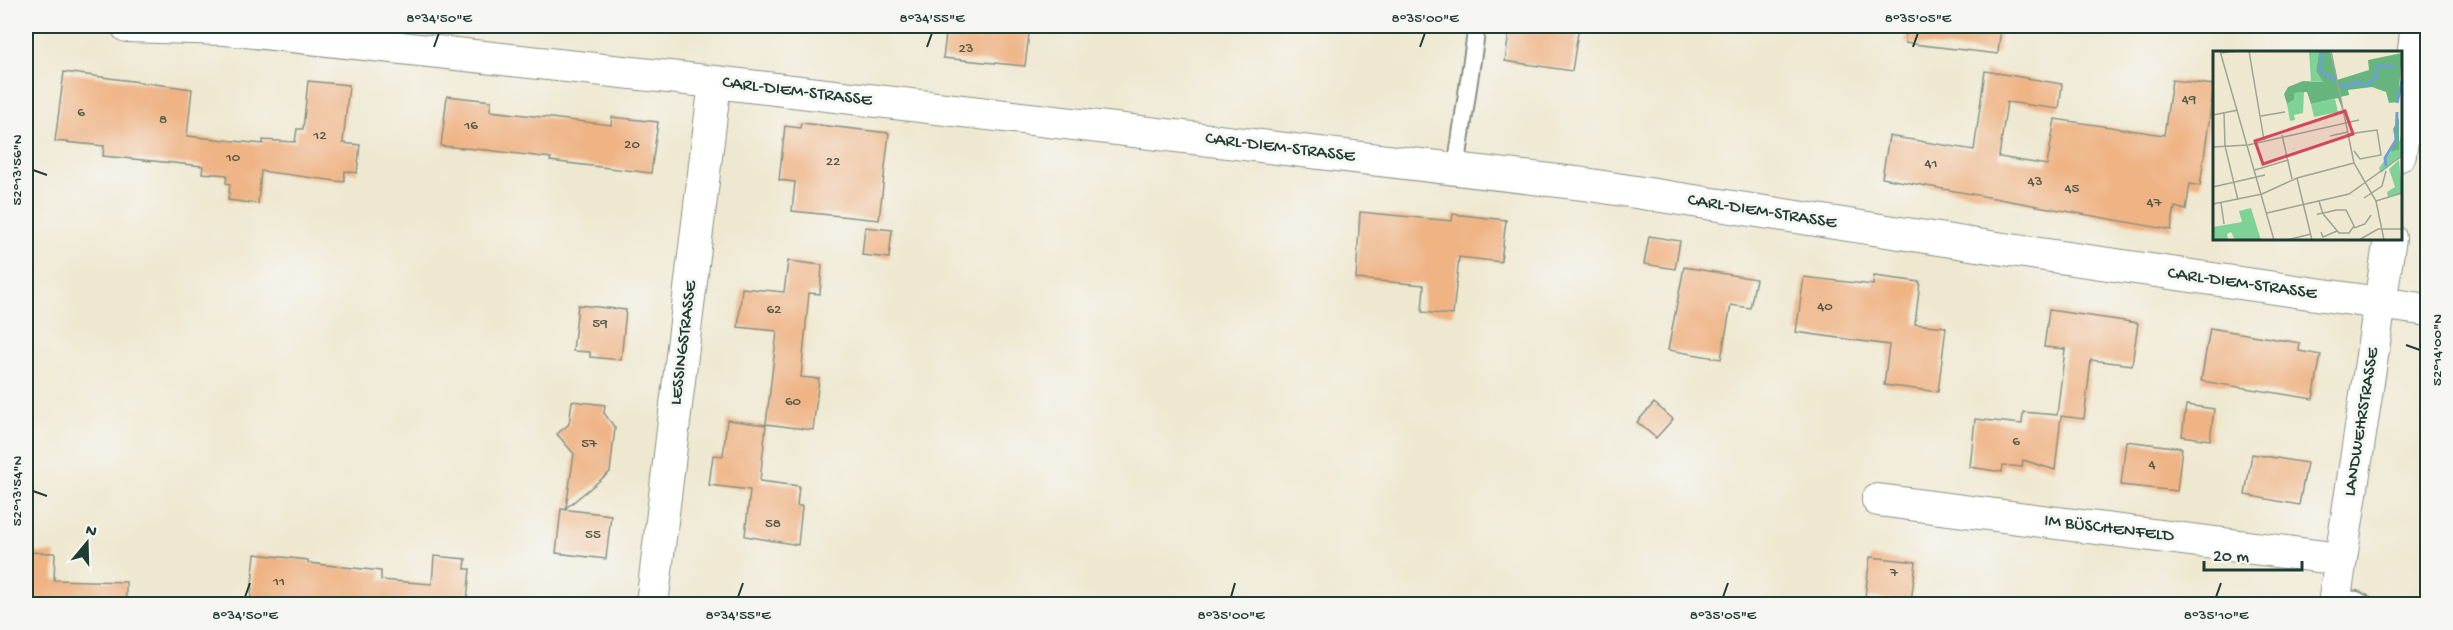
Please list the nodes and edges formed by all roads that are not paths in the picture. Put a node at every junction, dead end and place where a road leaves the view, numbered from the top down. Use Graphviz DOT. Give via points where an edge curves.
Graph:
graph roads {
  1 [pos="127,26"];
  2 [pos="1476,26"];
  3 [pos="2417,26"];
  4 [pos="226,27"];
  5 [pos="715,82"];
  6 [pos="2402,140"];
  7 [pos="1456,169"];
  8 [pos="2390,240"];
  9 [pos="2381,305"];
  10 [pos="2427,310"];
  11 [pos="1878,500"];
  12 [pos="2340,559"];
  13 [pos="2344,602"];
  14 [pos="652,604"];
  1 -- 4 [label="street, CARL-DIEM-STRASSE"];
  2 -- 7 [label="lane"];
  3 -- 6 [label="street"];
  4 -- 5 [label="street, CARL-DIEM-STRASSE"];
  5 -- 7 [label="street, CARL-DIEM-STRASSE"];
  5 -- 14 [label="street, LESSINGSTRASSE"];
  7 -- 9 [label="street, CARL-DIEM-STRASSE" via="1584,184"];
  8 -- 9 [label="street, LANDWEHRSTRASSE"];
  9 -- 10 [label="street, CARL-DIEM-STRASSE"];
  9 -- 12 [label="street, LANDWEHRSTRASSE"];
  11 -- 12 [label="street, IM BÜSCHENFELD"];
  12 -- 13 [label="street, LANDWEHRSTRASSE"];
}
